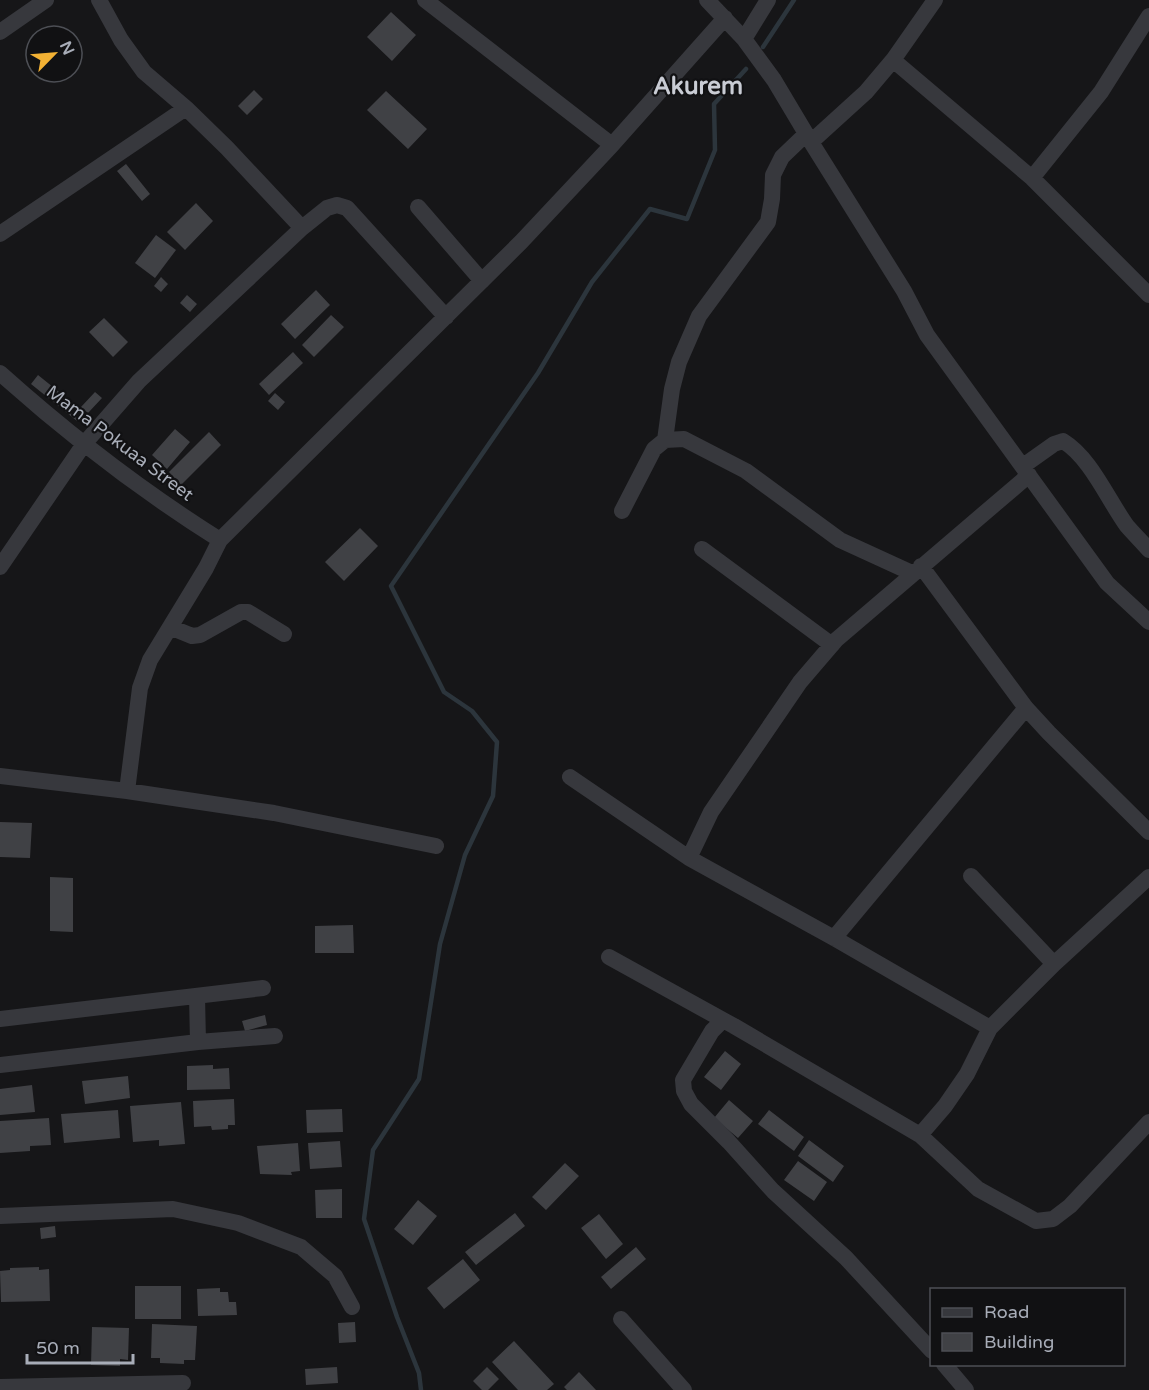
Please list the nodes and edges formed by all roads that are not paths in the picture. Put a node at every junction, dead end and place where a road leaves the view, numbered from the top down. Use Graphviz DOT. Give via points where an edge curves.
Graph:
graph roads {
  1 [pos="46,0"];
  2 [pos="99,0"];
  3 [pos="425,0"];
  4 [pos="706,0"];
  5 [pos="768,0"];
  6 [pos="935,0"];
  7 [pos="1149,16"];
  8 [pos="725,18"];
  9 [pos="0,32"];
  10 [pos="744,39"];
  11 [pos="893,60"];
  12 [pos="186,108"];
  13 [pos="808,138"];
  14 [pos="612,145"];
  15 [pos="1032,178"];
  16 [pos="418,207"];
  17 [pos="302,228"];
  18 [pos="0,234"];
  19 [pos="482,281"];
  20 [pos="1149,295"];
  21 [pos="447,317"];
  22 [pos="0,373"];
  23 [pos="665,440"];
  24 [pos="84,444"];
  25 [pos="1026,471"];
  26 [pos="622,511"];
  27 [pos="220,540"];
  28 [pos="702,549"];
  29 [pos="1149,550"];
  30 [pos="0,567"];
  31 [pos="916,570"];
  32 [pos="1149,622"];
  33 [pos="170,627"];
  34 [pos="285,634"];
  35 [pos="832,645"];
  36 [pos="1026,708"];
  37 [pos="0,776"];
  38 [pos="570,777"];
  39 [pos="127,791"];
  40 [pos="1149,831"];
  41 [pos="436,846"];
  42 [pos="689,858"];
  43 [pos="971,876"];
  44 [pos="1149,877"];
  45 [pos="834,938"];
  46 [pos="609,957"];
  47 [pos="1054,964"];
  48 [pos="263,988"];
  49 [pos="196,996"];
  50 [pos="0,1019"];
  51 [pos="723,1020"];
  52 [pos="990,1028"];
  53 [pos="276,1036"];
  54 [pos="198,1042"];
  55 [pos="0,1065"];
  56 [pos="1149,1122"];
  57 [pos="920,1135"];
  58 [pos="0,1216"];
  59 [pos="352,1307"];
  60 [pos="621,1319"];
  61 [pos="930,1349"];
  62 [pos="945,1366"];
  63 [pos="183,1383"];
  64 [pos="0,1387"];
  65 [pos="684,1390"];
  66 [pos="966,1390"];
  1 -- 9 [label="street"];
  2 -- 12 [label="street" via="144,72"];
  3 -- 14 [label="street"];
  4 -- 8 [label="street"];
  5 -- 10 [label="street"];
  6 -- 11 [label="street"];
  7 -- 15 [label="street" via="1101,92"];
  8 -- 10 [label="street"];
  8 -- 14 [label="street"];
  10 -- 13 [label="street"];
  11 -- 13 [label="street" via="866,92"];
  11 -- 15 [label="street"];
  12 -- 17 [label="street"];
  12 -- 18 [label="street"];
  13 -- 23 [label="street" via="782,158 773,175 768,222 699,316 679,362"];
  13 -- 25 [label="street" via="904,291 927,335"];
  14 -- 19 [label="street"];
  15 -- 20 [label="street"];
  16 -- 19 [label="street"];
  17 -- 21 [label="street" via="327,208 347,208"];
  17 -- 24 [label="street" via="139,381"];
  19 -- 21 [label="street"];
  21 -- 27 [label="street"];
  22 -- 24 [label="street, Mama Pokuaa Street"];
  23 -- 26 [label="street" via="654,449"];
  23 -- 31 [label="street" via="684,440 746,471 840,540"];
  24 -- 27 [label="street, Mama Pokuaa Street"];
  24 -- 30 [label="street"];
  25 -- 29 [label="street" via="1054,444 1063,441 1072,446"];
  25 -- 31 [label="street"];
  25 -- 32 [label="street" via="1107,583"];
  27 -- 33 [label="street"];
  28 -- 35 [label="street"];
  31 -- 35 [label="street"];
  31 -- 36 [label="street"];
  33 -- 34 [label="street" via="192,636 201,635 241,612 248,612"];
  33 -- 39 [label="street" via="150,660 140,688"];
  35 -- 42 [label="street" via="800,682 711,812"];
  36 -- 40 [label="street"];
  36 -- 45 [label="street"];
  37 -- 39 [label="street"];
  38 -- 42 [label="street"];
  39 -- 41 [label="street" via="274,813"];
  42 -- 45 [label="street"];
  43 -- 47 [label="street"];
  44 -- 47 [label="street"];
  45 -- 52 [label="street"];
  46 -- 51 [label="street"];
  47 -- 52 [label="street"];
  48 -- 49 [label="street"];
  49 -- 50 [label="street"];
  49 -- 54 [label="street"];
  51 -- 57 [label="street"];
  51 -- 61 [label="street" via="712,1031 683,1080 691,1104 773,1191 846,1258"];
  52 -- 57 [label="street" via="967,1074"];
  53 -- 54 [label="street"];
  54 -- 55 [label="street"];
  56 -- 57 [label="street" via="1070,1206 1053,1219 1036,1221 978,1189"];
  58 -- 59 [label="street" via="173,1209 238,1223 301,1247 335,1276"];
  60 -- 65 [label="street"];
  62 -- 66 [label="street"];
  63 -- 64 [label="street"];
}
